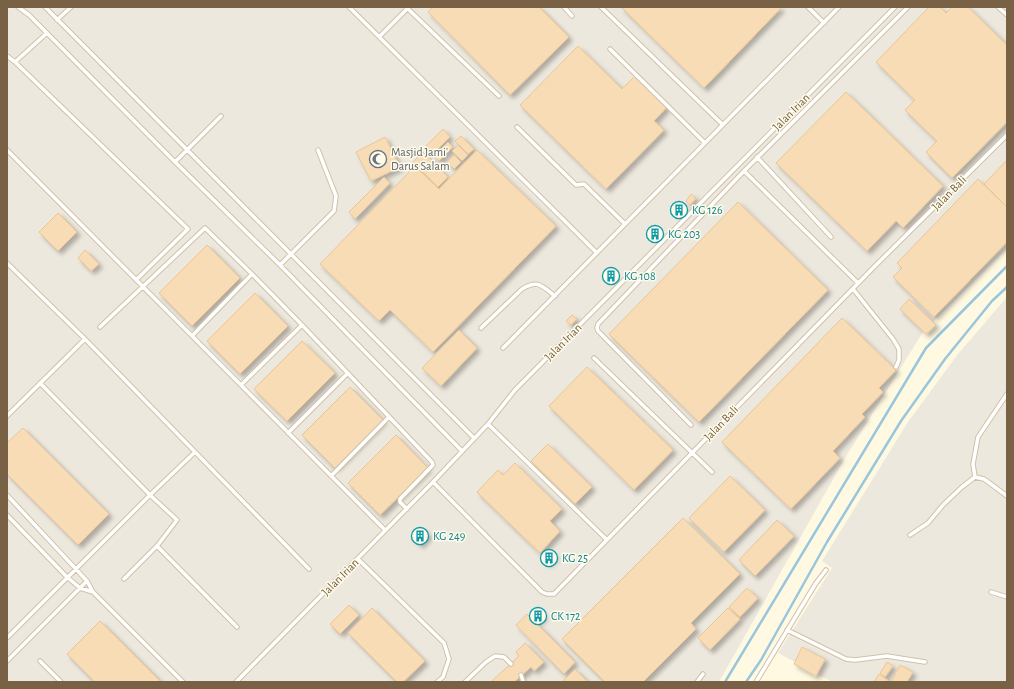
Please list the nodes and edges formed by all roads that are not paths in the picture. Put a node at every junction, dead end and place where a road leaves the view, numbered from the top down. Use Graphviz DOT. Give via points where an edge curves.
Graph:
graph roads {
  1 [pos="18,7"];
  2 [pos="45,7"];
  3 [pos="71,7"];
  4 [pos="349,7"];
  5 [pos="564,7"];
  6 [pos="601,7"];
  7 [pos="808,7"];
  8 [pos="839,7"];
  9 [pos="895,7"];
  10 [pos="908,7"];
  11 [pos="998,7"];
  12 [pos="407,8"];
  13 [pos="1007,15"];
  14 [pos="572,16"];
  15 [pos="57,20"];
  16 [pos="824,23"];
  17 [pos="46,33"];
  18 [pos="379,37"];
  19 [pos="610,49"];
  20 [pos="7,56"];
  21 [pos="15,62"];
  22 [pos="499,96"];
  23 [pos="222,116"];
  24 [pos="723,125"];
  25 [pos="517,127"];
  26 [pos="1007,135"];
  27 [pos="705,143"];
  28 [pos="7,150"];
  29 [pos="318,150"];
  30 [pos="187,151"];
  31 [pos="757,157"];
  32 [pos="175,162"];
  33 [pos="744,171"];
  34 [pos="625,224"];
  35 [pos="831,237"];
  36 [pos="597,253"];
  37 [pos="291,254"];
  38 [pos="7,263"];
  39 [pos="280,265"];
  40 [pos="252,274"];
  41 [pos="136,280"];
  42 [pos="858,283"];
  43 [pos="143,287"];
  44 [pos="853,289"];
  45 [pos="555,296"];
  46 [pos="302,325"];
  47 [pos="100,327"];
  48 [pos="481,328"];
  49 [pos="192,336"];
  50 [pos="85,339"];
  51 [pos="504,348"];
  52 [pos="594,358"];
  53 [pos="896,367"];
  54 [pos="348,373"];
  55 [pos="40,383"];
  56 [pos="241,386"];
  57 [pos="1007,394"];
  58 [pos="7,416"];
  59 [pos="389,417"];
  60 [pos="488,424"];
  61 [pos="691,425"];
  62 [pos="288,433"];
  63 [pos="474,438"];
  64 [pos="462,451"];
  65 [pos="195,452"];
  66 [pos="692,453"];
  67 [pos="712,472"];
  68 [pos="331,476"];
  69 [pos="975,477"];
  70 [pos="433,482"];
  71 [pos="7,495"];
  72 [pos="150,495"];
  73 [pos="1007,496"];
  74 [pos="407,509"];
  75 [pos="7,515"];
  76 [pos="385,530"];
  77 [pos="910,535"];
  78 [pos="607,540"];
  79 [pos="157,546"];
  80 [pos="358,559"];
  81 [pos="76,569"];
  82 [pos="309,569"];
  83 [pos="826,570"];
  84 [pos="68,577"];
  85 [pos="124,579"];
  86 [pos="87,581"];
  87 [pos="80,588"];
  88 [pos="93,592"];
  89 [pos="991,592"];
  90 [pos="1007,597"];
  91 [pos="237,627"];
  92 [pos="788,630"];
  93 [pos="7,638"];
  94 [pos="7,661"];
  95 [pos="40,661"];
  96 [pos="925,662"];
  97 [pos="511,664"];
  98 [pos="703,674"];
  99 [pos="521,675"];
  100 [pos="61,682"];
  101 [pos="183,682"];
  102 [pos="236,682"];
  103 [pos="437,682"];
  104 [pos="466,682"];
  105 [pos="522,682"];
  106 [pos="697,682"];
  107 [pos="756,682"];
  1 -- 17 [label="lane"];
  2 -- 15 [label="lane"];
  3 -- 15 [label="lane"];
  4 -- 18 [label="lane"];
  5 -- 14 [label="lane"];
  6 -- 24 [label="lane"];
  7 -- 16 [label="lane"];
  8 -- 16 [label="lane"];
  9 -- 60 [label="lane, Jalan Irian" via="515,390"];
  10 -- 31 [label="lane"];
  11 -- 13 [label="lane"];
  12 -- 18 [label="lane"];
  12 -- 22 [label="lane"];
  15 -- 30 [label="lane"];
  16 -- 24 [label="lane"];
  17 -- 21 [label="lane"];
  17 -- 32 [label="lane"];
  18 -- 36 [label="lane"];
  19 -- 27 [label="lane"];
  20 -- 21 [label="lane"];
  21 -- 41 [label="lane" via="188,229"];
  23 -- 30 [label="lane"];
  24 -- 27 [label="lane"];
  25 -- 34 [label="lane" via="576,185 584,184"];
  26 -- 42 [label="lane, Jalan Bali"];
  27 -- 34 [label="lane"];
  28 -- 41 [label="lane"];
  29 -- 37 [label="lane" via="336,196 334,211"];
  30 -- 32 [label="lane"];
  30 -- 37 [label="lane"];
  31 -- 33 [label="lane"];
  31 -- 35 [label="lane"];
  32 -- 39 [label="lane"];
  33 -- 42 [label="lane"];
  33 -- 61 [label="lane" via="598,324 598,331"];
  34 -- 36 [label="lane"];
  36 -- 45 [label="lane"];
  37 -- 39 [label="lane"];
  37 -- 63 [label="lane"];
  38 -- 50 [label="lane"];
  39 -- 64 [label="lane"];
  40 -- 43 [label="lane" via="205,228"];
  40 -- 46 [label="lane"];
  40 -- 49 [label="lane"];
  41 -- 43 [label="lane"];
  42 -- 44 [label="lane, Jalan Bali"];
  43 -- 47 [label="lane"];
  43 -- 49 [label="lane"];
  44 -- 53 [label="lane" via="899,349"];
  44 -- 66 [label="lane, Jalan Bali"];
  45 -- 48 [label="lane" via="540,285 529,284"];
  45 -- 51 [label="lane"];
  46 -- 54 [label="lane"];
  46 -- 56 [label="lane"];
  49 -- 56 [label="lane"];
  50 -- 55 [label="lane"];
  50 -- 65 [label="lane"];
  52 -- 66 [label="lane"];
  54 -- 59 [label="lane"];
  54 -- 62 [label="lane"];
  55 -- 58 [label="lane"];
  55 -- 72 [label="lane"];
  56 -- 62 [label="lane"];
  57 -- 69 [label="lane" via="978,437 973,464"];
  59 -- 68 [label="lane"];
  59 -- 74 [label="lane" via="433,465 400,499"];
  60 -- 63 [label="lane, Jalan Irian"];
  60 -- 78 [label="lane"];
  62 -- 68 [label="lane"];
  63 -- 64 [label="lane, Jalan Irian"];
  64 -- 70 [label="lane, Jalan Irian"];
  65 -- 72 [label="lane"];
  65 -- 82 [label="lane"];
  66 -- 67 [label="lane"];
  66 -- 78 [label="lane, Jalan Bali"];
  68 -- 76 [label="lane"];
  69 -- 73 [label="lane" via="984,479"];
  69 -- 77 [label="lane" via="943,505 928,523"];
  70 -- 74 [label="lane, Jalan Irian"];
  70 -- 78 [label="lane, Jalan Bali" via="542,592 547,594 554,594"];
  71 -- 81 [label="lane"];
  72 -- 79 [label="lane" via="177,520"];
  72 -- 81 [label="lane"];
  74 -- 76 [label="lane, Jalan Irian"];
  75 -- 84 [label="lane"];
  76 -- 80 [label="lane, Jalan Irian"];
  79 -- 85 [label="lane"];
  79 -- 91 [label="lane"];
  80 -- 102 [label="lane, Jalan Irian"];
  80 -- 103 [label="lane" via="444,642 449,659 443,677"];
  81 -- 84 [label="lane"];
  81 -- 86 [label="lane"];
  83 -- 92 [label="lane"];
  84 -- 87 [label="lane"];
  84 -- 93 [label="lane"];
  86 -- 87 [label="lane"];
  86 -- 88 [label="lane"];
  87 -- 88 [label="lane"];
  87 -- 94 [label="lane"];
  88 -- 101 [label="lane"];
  89 -- 90 [label="lane"];
  92 -- 96 [label="lane" via="846,659 887,656"];
  92 -- 107 [label="lane"];
  95 -- 100 [label="lane"];
  97 -- 104 [label="lane" via="504,657 495,656"];
  98 -- 106 [label="lane"];
  99 -- 105 [label="lane"];
}
